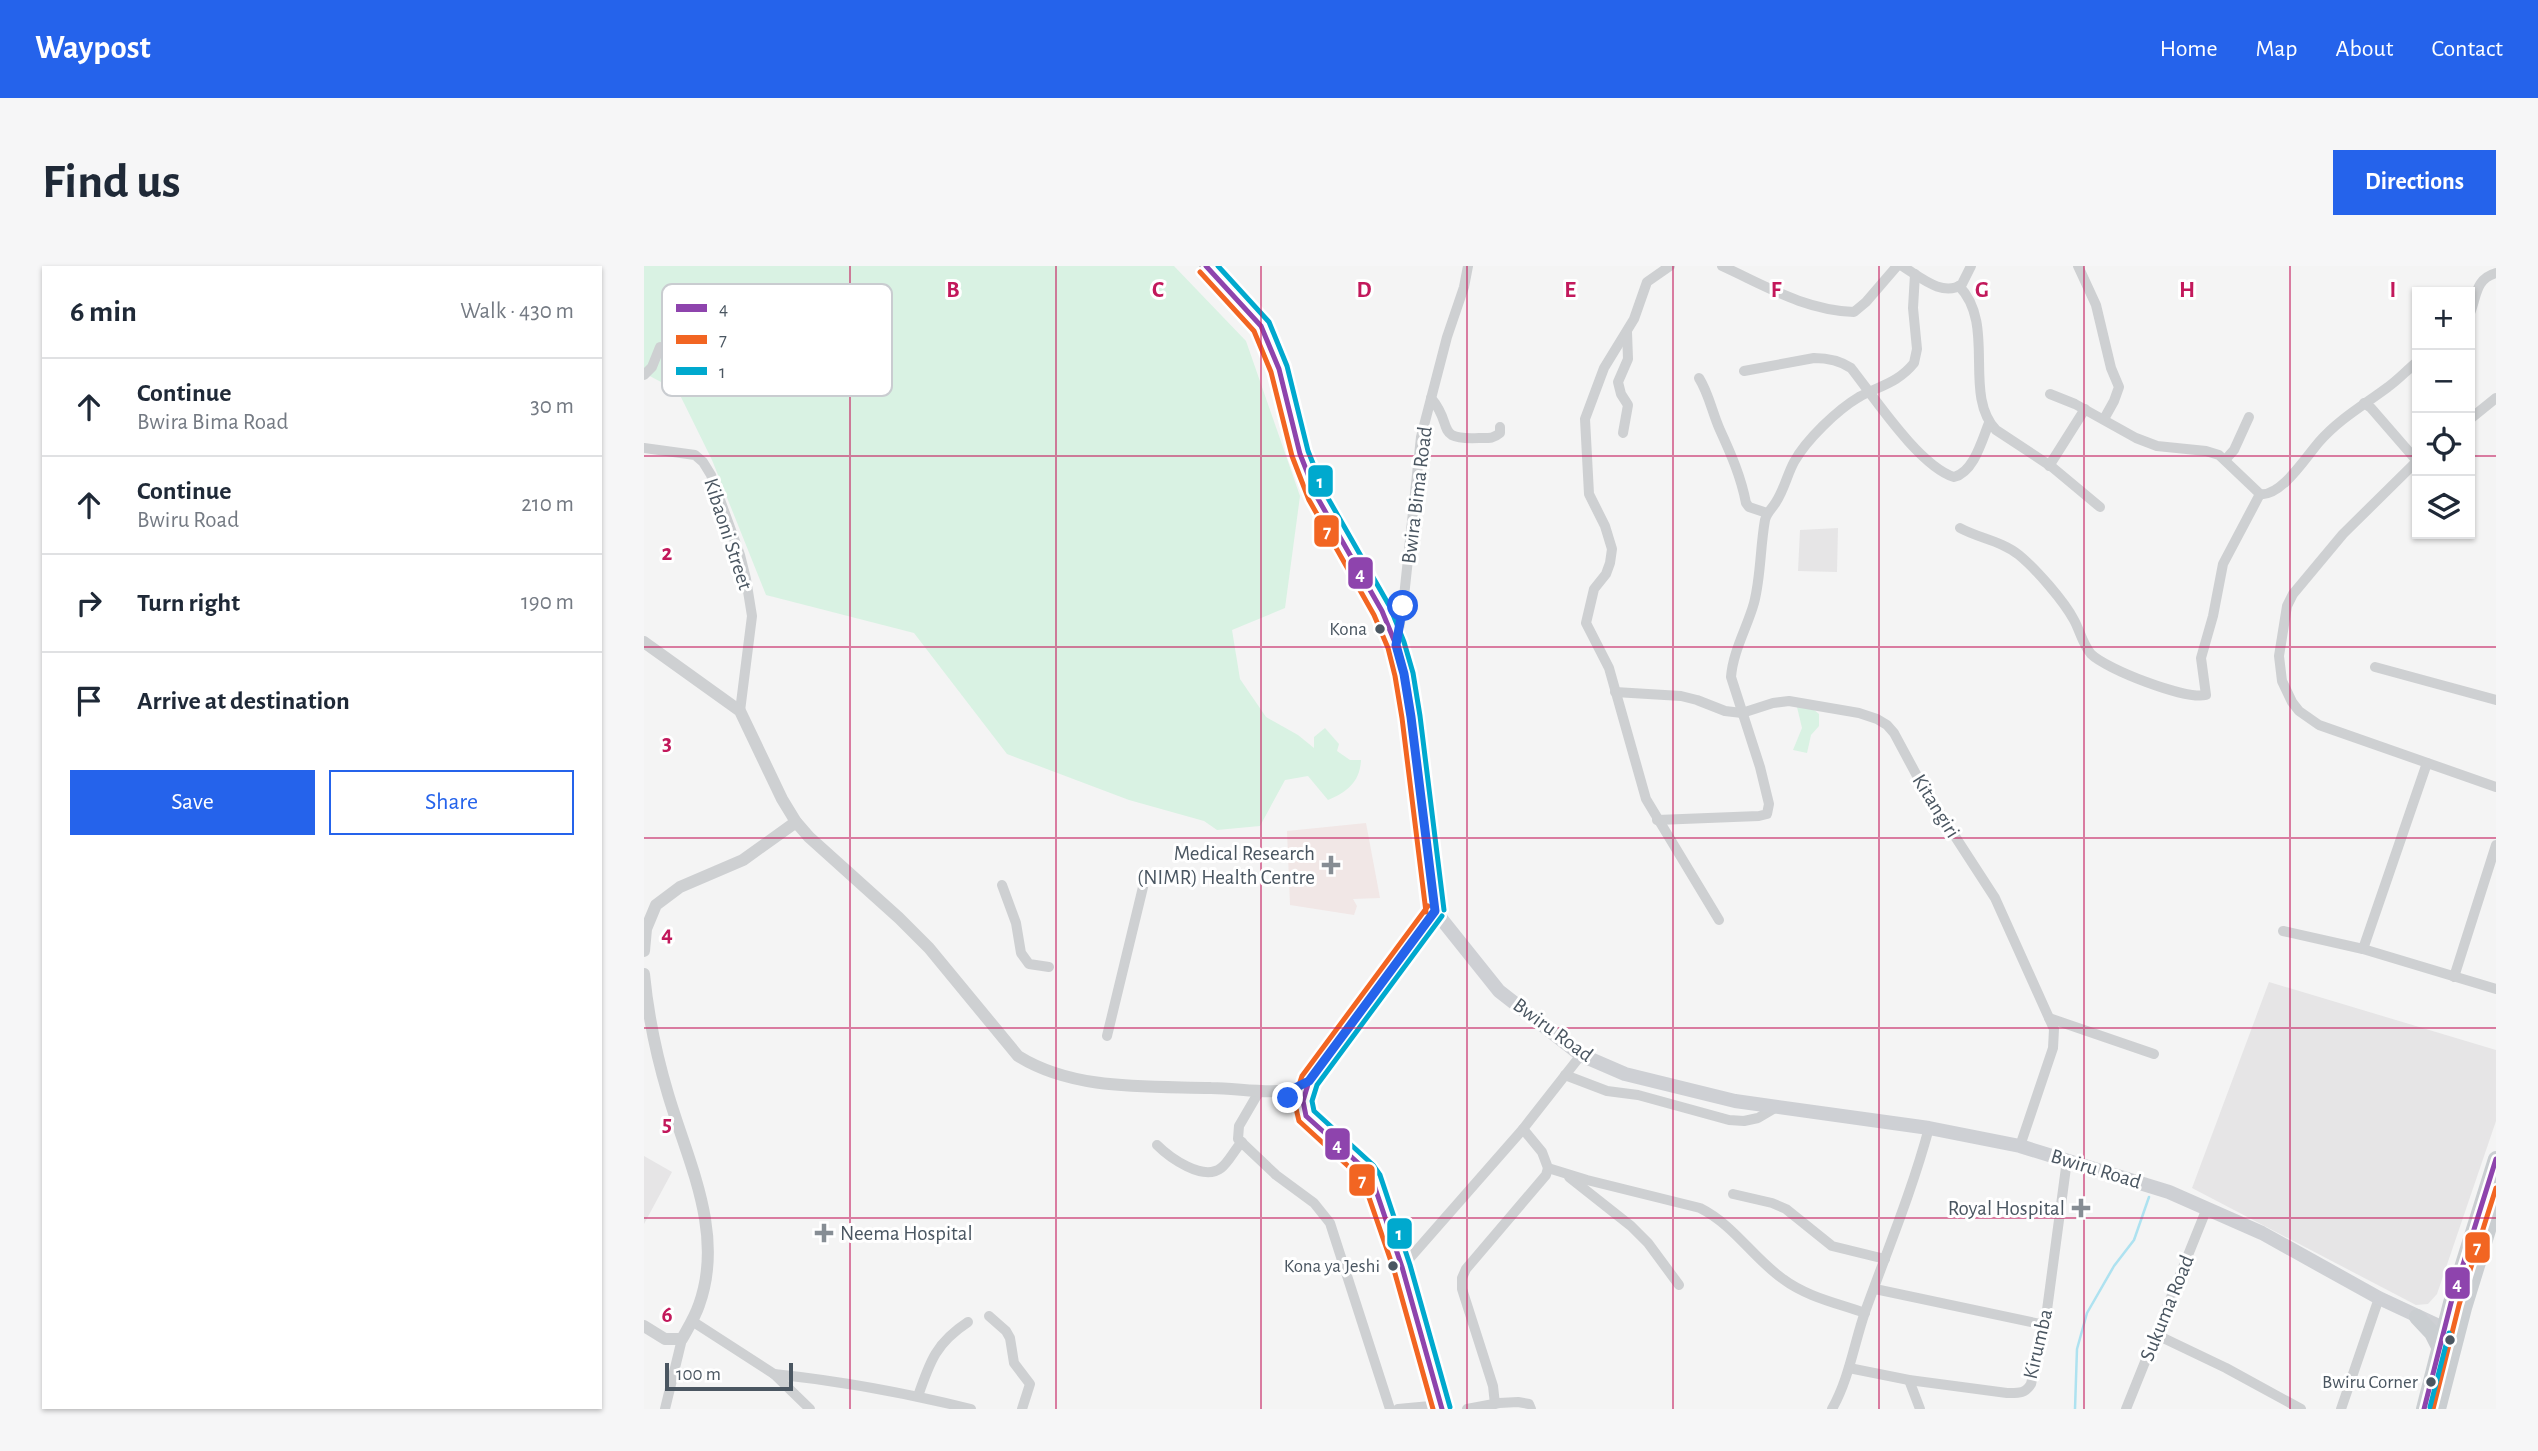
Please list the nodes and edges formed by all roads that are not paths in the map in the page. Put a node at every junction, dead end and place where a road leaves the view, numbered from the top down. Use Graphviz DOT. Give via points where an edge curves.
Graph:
graph roads {
  1 [pos="1206,266"];
  2 [pos="1468,266"];
  3 [pos="1670,266"];
  4 [pos="1722,266"];
  5 [pos="1899,266"];
  6 [pos="1971,266"];
  7 [pos="2078,266"];
  8 [pos="2496,273"];
  9 [pos="1915,274"];
  10 [pos="1959,286"];
  11 [pos="2475,296"];
  12 [pos="1627,332"];
  13 [pos="660,347"];
  14 [pos="2412,366"];
  15 [pos="1744,371"];
  16 [pos="644,375"];
  17 [pos="1699,378"];
  18 [pos="1871,392"];
  19 [pos="2050,394"];
  20 [pos="1431,398"];
  21 [pos="2496,398"];
  22 [pos="2364,402"];
  23 [pos="2085,409"];
  24 [pos="2475,415"];
  25 [pos="2249,417"];
  26 [pos="2104,419"];
  27 [pos="1989,423"];
  28 [pos="1500,427"];
  29 [pos="1623,433"];
  30 [pos="644,447"];
  31 [pos="2412,455"];
  32 [pos="2225,460"];
  33 [pos="2049,466"];
  34 [pos="2412,466"];
  35 [pos="2260,494"];
  36 [pos="2100,507"];
  37 [pos="1767,513"];
  38 [pos="1960,528"];
  39 [pos="644,642"];
  40 [pos="1396,645"];
  41 [pos="2375,667"];
  42 [pos="1615,692"];
  43 [pos="2496,700"];
  44 [pos="740,711"];
  45 [pos="1742,713"];
  46 [pos="2427,763"];
  47 [pos="2496,787"];
  48 [pos="1657,820"];
  49 [pos="796,822"];
  50 [pos="2496,845"];
  51 [pos="1144,883"];
  52 [pos="1002,885"];
  53 [pos="1435,911"];
  54 [pos="1719,920"];
  55 [pos="2283,931"];
  56 [pos="2363,948"];
  57 [pos="644,951"];
  58 [pos="1049,967"];
  59 [pos="644,974"];
  60 [pos="2454,978"];
  61 [pos="2496,989"];
  62 [pos="646,1010"];
  63 [pos="2049,1018"];
  64 [pos="1107,1036"];
  65 [pos="2154,1054"];
  66 [pos="1581,1055"];
  67 [pos="1565,1075"];
  68 [pos="1260,1090"];
  69 [pos="1295,1094"];
  70 [pos="1775,1108"];
  71 [pos="1929,1128"];
  72 [pos="1523,1129"];
  73 [pos="1242,1142"];
  74 [pos="1157,1144"];
  75 [pos="2020,1146"];
  76 [pos="2496,1159"];
  77 [pos="2067,1160"];
  78 [pos="1548,1168"];
  79 [pos="1564,1173"];
  80 [pos="1733,1194"];
  81 [pos="2496,1204"];
  82 [pos="2207,1208"];
  83 [pos="2490,1239"];
  84 [pos="1885,1259"];
  85 [pos="1402,1267"];
  86 [pos="1679,1285"];
  87 [pos="1875,1289"];
  88 [pos="2379,1298"];
  89 [pos="2451,1303"];
  90 [pos="1865,1312"];
  91 [pos="989,1316"];
  92 [pos="2417,1317"];
  93 [pos="692,1321"];
  94 [pos="968,1322"];
  95 [pos="2045,1325"];
  96 [pos="644,1326"];
  97 [pos="2451,1332"];
  98 [pos="2157,1335"];
  99 [pos="682,1339"];
  100 [pos="2440,1349"];
  101 [pos="1849,1368"];
  102 [pos="774,1374"];
  103 [pos="1909,1380"];
  104 [pos="918,1396"];
  105 [pos="1495,1404"];
  106 [pos="1442,1407"];
  107 [pos="665,1409"];
  108 [pos="810,1409"];
  109 [pos="971,1409"];
  110 [pos="1022,1409"];
  111 [pos="1390,1409"];
  112 [pos="1398,1409"];
  113 [pos="1466,1409"];
  114 [pos="1531,1409"];
  115 [pos="1832,1409"];
  116 [pos="1920,1409"];
  117 [pos="2126,1409"];
  118 [pos="2301,1409"];
  119 [pos="2341,1409"];
  120 [pos="2424,1409"];
  121 [pos="2438,1409"];
  1 -- 40 [label="main road" via="1261,326 1279,369 1300,454 1317,497 1382,611"];
  2 -- 20 [label="street, Bwira Bima Road"];
  3 -- 12 [label="street" via="1647,282"];
  4 -- 5 [label="street" via="1800,302 1854,312"];
  5 -- 9 [label="street"];
  6 -- 10 [label="street"];
  7 -- 26 [label="street" via="2096,305 2119,387"];
  8 -- 11 [label="street" via="2479,282"];
  9 -- 10 [label="street" via="1942,288"];
  9 -- 18 [label="street" via="1914,363"];
  10 -- 27 [label="street" via="1976,315 1983,406"];
  12 -- 29 [label="street" via="1628,359 1618,382 1628,405"];
  12 -- 42 [label="street" via="1604,368 1586,419 1589,494 1612,549 1606,574 1594,589 1586,623 1605,657"];
  13 -- 16 [label="street"];
  14 -- 22 [label="street"];
  15 -- 18 [label="street" via="1825,358 1851,368"];
  17 -- 37 [label="street" via="1735,463 1747,506"];
  18 -- 27 [label="street" via="1915,448 1954,477 1968,468"];
  18 -- 37 [label="street" via="1847,405 1815,436 1794,461 1777,502"];
  19 -- 23 [label="street"];
  20 -- 28 [label="street" via="1453,438 1493,438"];
  20 -- 40 [label="street, Bwira Bima Road" via="1420,437"];
  21 -- 24 [label="street"];
  22 -- 31 [label="street"];
  22 -- 35 [label="street" via="2335,425 2276,492"];
  23 -- 26 [label="street"];
  23 -- 33 [label="street"];
  25 -- 32 [label="street"];
  26 -- 32 [label="street" via="2157,446 2206,451"];
  27 -- 33 [label="street"];
  30 -- 44 [label="street, Kibaoni Street" via="695,455 703,462 740,555 752,616"];
  32 -- 35 [label="street"];
  33 -- 36 [label="street"];
  34 -- 46 [label="street" via="2343,534 2292,594 2279,667 2292,702 2309,719"];
  35 -- 38 [label="street" via="2223,564 2201,658 2207,691 2202,696 2167,690 2099,660 2086,646 2066,606 2017,553"];
  37 -- 45 [label="street" via="1756,595 1732,664 1731,677"];
  39 -- 44 [label="street"];
  40 -- 53 [label="main road" via="1409,706"];
  41 -- 43 [label="street"];
  42 -- 45 [label="street" via="1681,696"];
  42 -- 48 [label="street" via="1637,775"];
  44 -- 49 [label="street"];
  45 -- 48 [label="street" via="1760,767 1767,814"];
  45 -- 63 [label="street, Kitangiri" via="1789,701 1858,713 1887,725 1995,898"];
  46 -- 47 [label="street"];
  46 -- 56 [label="street"];
  48 -- 54 [label="street"];
  49 -- 57 [label="street" via="743,860 680,887 656,905 646,929"];
  49 -- 68 [label="street" via="899,918 1001,1038 1037,1067 1132,1087"];
  50 -- 60 [label="street"];
  51 -- 64 [label="street"];
  52 -- 58 [label="street" via="1021,953 1029,964"];
  53 -- 66 [label="main road, Bwiru Road" via="1499,991"];
  53 -- 69 [label="main road"];
  55 -- 56 [label="street"];
  56 -- 60 [label="street"];
  59 -- 62 [label="street"];
  60 -- 61 [label="street"];
  62 -- 93 [label="street" via="705,1216 704,1282"];
  63 -- 65 [label="street"];
  63 -- 75 [label="street, Kitangiri" via="2053,1048"];
  66 -- 67 [label="street"];
  66 -- 70 [label="main road, Bwiru Road" via="1650,1081"];
  67 -- 70 [label="street" via="1607,1091 1729,1120 1758,1118"];
  67 -- 72 [label="street"];
  68 -- 69 [label="street"];
  68 -- 73 [label="street" via="1239,1126 1237,1135"];
  69 -- 85 [label="main road" via="1306,1116 1372,1179"];
  70 -- 71 [label="main road, Bwiru Road"];
  71 -- 75 [label="main road, Bwiru Road"];
  71 -- 84 [label="street"];
  72 -- 78 [label="street" via="1542,1152"];
  72 -- 85 [label="street"];
  73 -- 74 [label="street" via="1221,1168 1212,1172 1178,1162"];
  73 -- 111 [label="street" via="1314,1203 1330,1223"];
  75 -- 77 [label="main road, Bwiru Road"];
  76 -- 89 [label="main road"];
  77 -- 82 [label="main road, Bwiru Road"];
  77 -- 95 [label="street, Kirumba"];
  78 -- 79 [label="street"];
  78 -- 105 [label="street" via="1462,1278"];
  79 -- 86 [label="street" via="1648,1242"];
  79 -- 90 [label="street" via="1700,1208 1732,1230 1784,1280 1812,1295"];
  80 -- 84 [label="street" via="1786,1209 1832,1246"];
  81 -- 83 [label="main road"];
  82 -- 88 [label="main road, Bwiru Road"];
  82 -- 98 [label="street, Sukuma Road"];
  83 -- 97 [label="main road"];
  84 -- 87 [label="street"];
  85 -- 106 [label="main road"];
  87 -- 90 [label="street"];
  87 -- 95 [label="street"];
  88 -- 92 [label="main road, Bwiru Road"];
  88 -- 119 [label="street"];
  89 -- 92 [label="main road" via="2435,1315"];
  89 -- 97 [label="main road"];
  90 -- 101 [label="street"];
  91 -- 110 [label="street" via="1006,1331 1014,1363 1030,1384"];
  92 -- 97 [label="main road, Bwiru Road"];
  92 -- 100 [label="main road"];
  93 -- 99 [label="street"];
  93 -- 102 [label="street"];
  94 -- 104 [label="street" via="936,1350"];
  95 -- 103 [label="street, Kirumba" via="2031,1384 2020,1393"];
  96 -- 99 [label="street" via="666,1339"];
  97 -- 100 [label="main road"];
  97 -- 121 [label="main road"];
  98 -- 117 [label="street, Sukuma Road"];
  98 -- 118 [label="street"];
  99 -- 107 [label="street"];
  100 -- 120 [label="main road"];
  101 -- 103 [label="street, Kirumba"];
  101 -- 115 [label="street"];
  102 -- 104 [label="street"];
  102 -- 108 [label="street"];
  103 -- 116 [label="street"];
  104 -- 109 [label="street"];
  105 -- 113 [label="street"];
  105 -- 114 [label="street" via="1524,1402"];
  106 -- 112 [label="street"];
}
